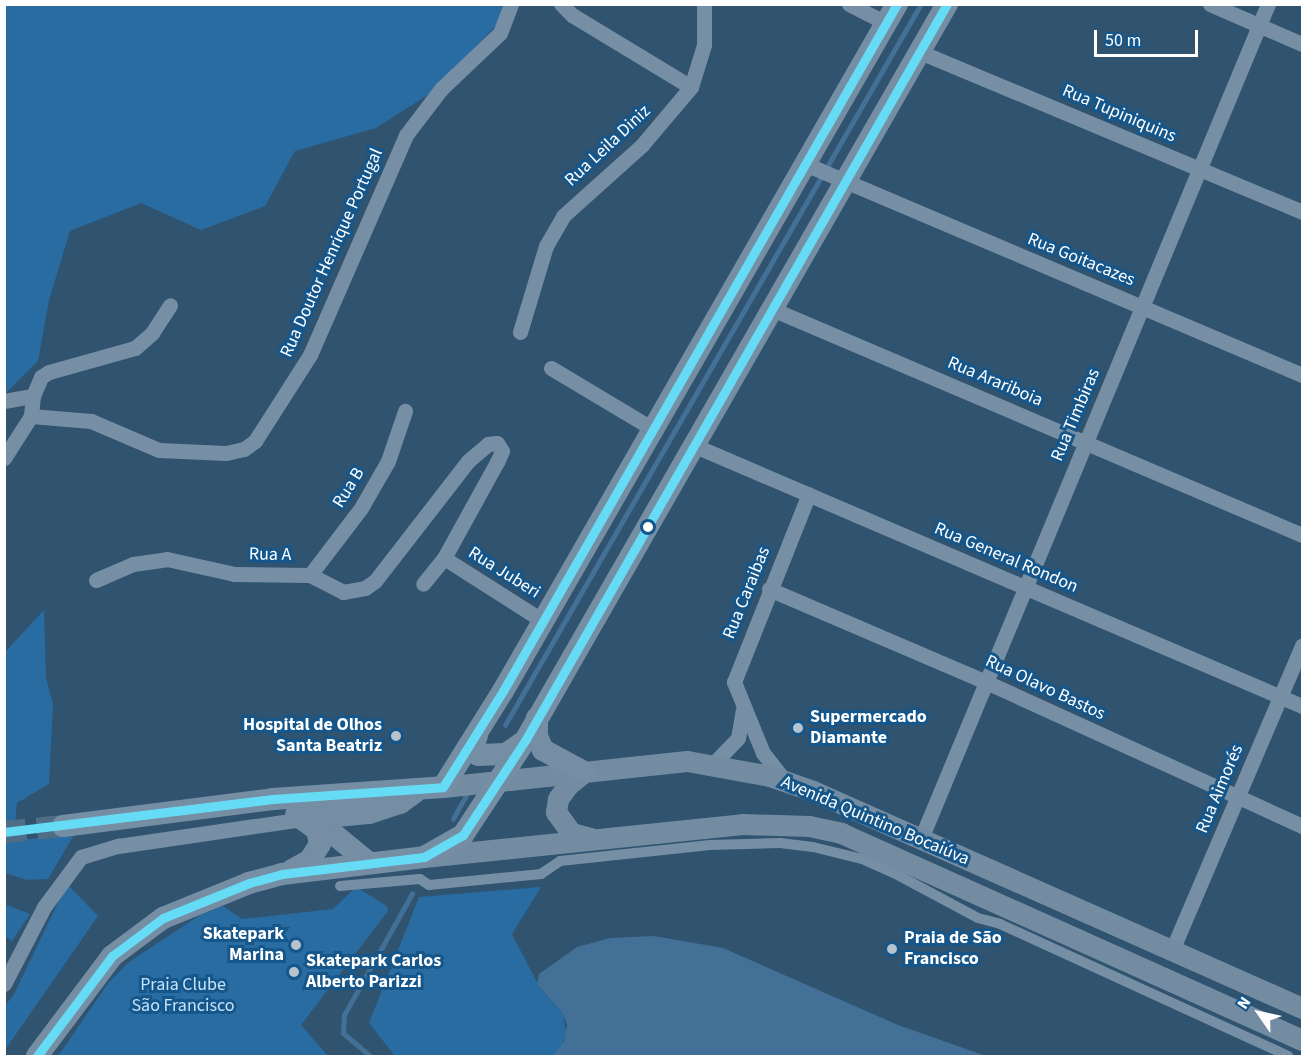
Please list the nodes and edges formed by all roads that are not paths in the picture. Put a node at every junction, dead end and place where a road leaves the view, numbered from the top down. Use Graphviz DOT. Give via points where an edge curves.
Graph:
graph roads {
  1 [pos="512,4"];
  2 [pos="561,4"];
  3 [pos="704,4"];
  4 [pos="849,4"];
  5 [pos="947,4"];
  6 [pos="1210,4"];
  7 [pos="1268,4"];
  8 [pos="891,14"];
  9 [pos="1260,25"];
  10 [pos="1302,44"];
  11 [pos="920,52"];
  12 [pos="691,87"];
  13 [pos="1200,169"];
  14 [pos="825,174"];
  15 [pos="1302,212"];
  16 [pos="170,305"];
  17 [pos="1142,306"];
  18 [pos="772,309"];
  19 [pos="520,332"];
  20 [pos="550,368"];
  21 [pos="1302,375"];
  22 [pos="33,396"];
  23 [pos="4,401"];
  24 [pos="405,411"];
  25 [pos="31,416"];
  26 [pos="653,429"];
  27 [pos="1086,442"];
  28 [pos="693,445"];
  29 [pos="4,458"];
  30 [pos="809,494"];
  31 [pos="1302,535"];
  32 [pos="444,558"];
  33 [pos="310,575"];
  34 [pos="96,580"];
  35 [pos="423,584"];
  36 [pos="1026,587"];
  37 [pos="769,589"];
  38 [pos="543,621"];
  39 [pos="1302,645"];
  40 [pos="986,682"];
  41 [pos="1281,697"];
  42 [pos="1302,706"];
  43 [pos="743,707"];
  44 [pos="537,718"];
  45 [pos="477,736"];
  46 [pos="526,739"];
  47 [pos="713,764"];
  48 [pos="584,772"];
  49 [pos="501,780"];
  50 [pos="785,781"];
  51 [pos="443,787"];
  52 [pos="416,791"];
  53 [pos="1237,798"];
  54 [pos="273,799"];
  55 [pos="307,818"];
  56 [pos="63,826"];
  57 [pos="1302,826"];
  58 [pos="596,839"];
  59 [pos="920,841"];
  60 [pos="424,857"];
  61 [pos="369,863"];
  62 [pos="282,874"];
  63 [pos="340,886"];
  64 [pos="1173,948"];
  65 [pos="4,984"];
  66 [pos="1302,1008"];
  67 [pos="1302,1040"];
  68 [pos="37,1056"];
  69 [pos="1288,1056"];
  1 -- 25 [label="street, Rua Doutor Henrique Portugal" via="500,33 441,89 411,128 310,355 255,441 244,449 226,453 159,450 91,421"];
  2 -- 12 [label="street" via="572,15"];
  3 -- 12 [label="street, Rua Leila Diniz" via="704,45"];
  4 -- 8 [label="street"];
  5 -- 11 [label="main road"];
  6 -- 9 [label="street"];
  7 -- 9 [label="street, Rua Timbiras"];
  8 -- 14 [label="main road"];
  9 -- 10 [label="street"];
  9 -- 13 [label="street, Rua Timbiras"];
  11 -- 13 [label="street, Rua Tupiniquins"];
  11 -- 14 [label="main road"];
  12 -- 19 [label="street, Rua Leila Diniz" via="642,145 562,216 546,246"];
  13 -- 15 [label="street, Rua Tupiniquins"];
  13 -- 17 [label="street, Rua Timbiras"];
  14 -- 17 [label="street, Rua Goitacazes"];
  14 -- 18 [label="main road"];
  14 -- 26 [label="main road"];
  16 -- 22 [label="street" via="152,333 135,348 49,372 37,383"];
  17 -- 21 [label="street, Rua Goitacazes"];
  17 -- 27 [label="street, Rua Timbiras"];
  18 -- 27 [label="street, Rua Arariboia"];
  18 -- 28 [label="main road"];
  20 -- 26 [label="street"];
  22 -- 23 [label="street"];
  22 -- 25 [label="street"];
  24 -- 33 [label="street, Rua B" via="388,461 361,507"];
  25 -- 29 [label="street"];
  26 -- 38 [label="main road"];
  27 -- 31 [label="street, Rua Arariboia"];
  27 -- 36 [label="street, Rua Timbiras"];
  28 -- 30 [label="street, Rua General Rondon"];
  28 -- 44 [label="main road"];
  30 -- 36 [label="street, Rua General Rondon"];
  30 -- 37 [label="street, Rua Caraibas"];
  32 -- 33 [label="street, Rua A" via="502,446 493,442 468,461 375,581 365,588 343,592"];
  32 -- 35 [label="street"];
  32 -- 38 [label="street, Rua Juberi"];
  33 -- 34 [label="street, Rua A" via="234,574 167,560 133,564"];
  36 -- 40 [label="street, Rua Timbiras"];
  36 -- 41 [label="street, Rua General Rondon"];
  37 -- 40 [label="street, Rua Olavo Bastos"];
  37 -- 43 [label="street, Rua Caraibas" via="734,682"];
  38 -- 45 [label="main road"];
  39 -- 41 [label="street, Rua Aimorés"];
  40 -- 53 [label="street, Rua Olavo Bastos"];
  40 -- 59 [label="street, Rua Timbiras"];
  41 -- 42 [label="street, Rua General Rondon"];
  41 -- 53 [label="street, Rua Aimorés"];
  43 -- 47 [label="street, Rua Caraibas" via="738,738"];
  43 -- 50 [label="street, Rua Caraibas" via="763,753"];
  44 -- 46 [label="main road"];
  44 -- 48 [label="main road" via="537,736 543,750"];
  45 -- 46 [label="main road" via="474,746 478,755 506,754"];
  45 -- 51 [label="main road"];
  46 -- 49 [label="main road"];
  47 -- 48 [label="main road, Avenida Quintino Bocaiúva" via="665,762"];
  47 -- 50 [label="main road, Avenida Quintino Bocaiúva"];
  48 -- 49 [label="main road, Avenida Quintino Bocaiúva"];
  48 -- 58 [label="main road" via="568,784 558,799 556,812 571,833"];
  49 -- 51 [label="main road, Avenida Quintino Bocaiúva"];
  49 -- 60 [label="main road" via="463,835"];
  50 -- 59 [label="main road, Avenida Quintino Bocaiúva"];
  51 -- 52 [label="main road, Avenida Quintino Bocaiúva"];
  52 -- 54 [label="main road, Avenida Quintino Bocaiúva"];
  52 -- 55 [label="main road" via="388,808"];
  53 -- 57 [label="street, Rua Olavo Bastos"];
  53 -- 64 [label="street, Rua Aimorés"];
  54 -- 55 [label="main road"];
  54 -- 56 [label="main road, Avenida Quintino Bocaiúva"];
  55 -- 61 [label="main road"];
  55 -- 62 [label="main road" via="317,830 318,850 310,860"];
  55 -- 65 [label="street" via="118,846 81,857 44,907"];
  58 -- 60 [label="main road, Avenida Quintino Bocaiúva"];
  58 -- 67 [label="main road, Avenida Quintino Bocaiúva" via="742,824 809,826 842,833"];
  59 -- 64 [label="main road, Avenida Quintino Bocaiúva"];
  60 -- 61 [label="main road, Avenida Quintino Bocaiúva"];
  61 -- 62 [label="main road, Avenida Quintino Bocaiúva"];
  62 -- 68 [label="main road" via="195,903 134,938 112,956"];
  63 -- 69 [label="street" via="420,879 429,885 541,873 561,861 710,845 771,843 813,847 862,859 894,873 978,918 1000,924"];
  64 -- 66 [label="main road, Avenida Quintino Bocaiúva"];
}
